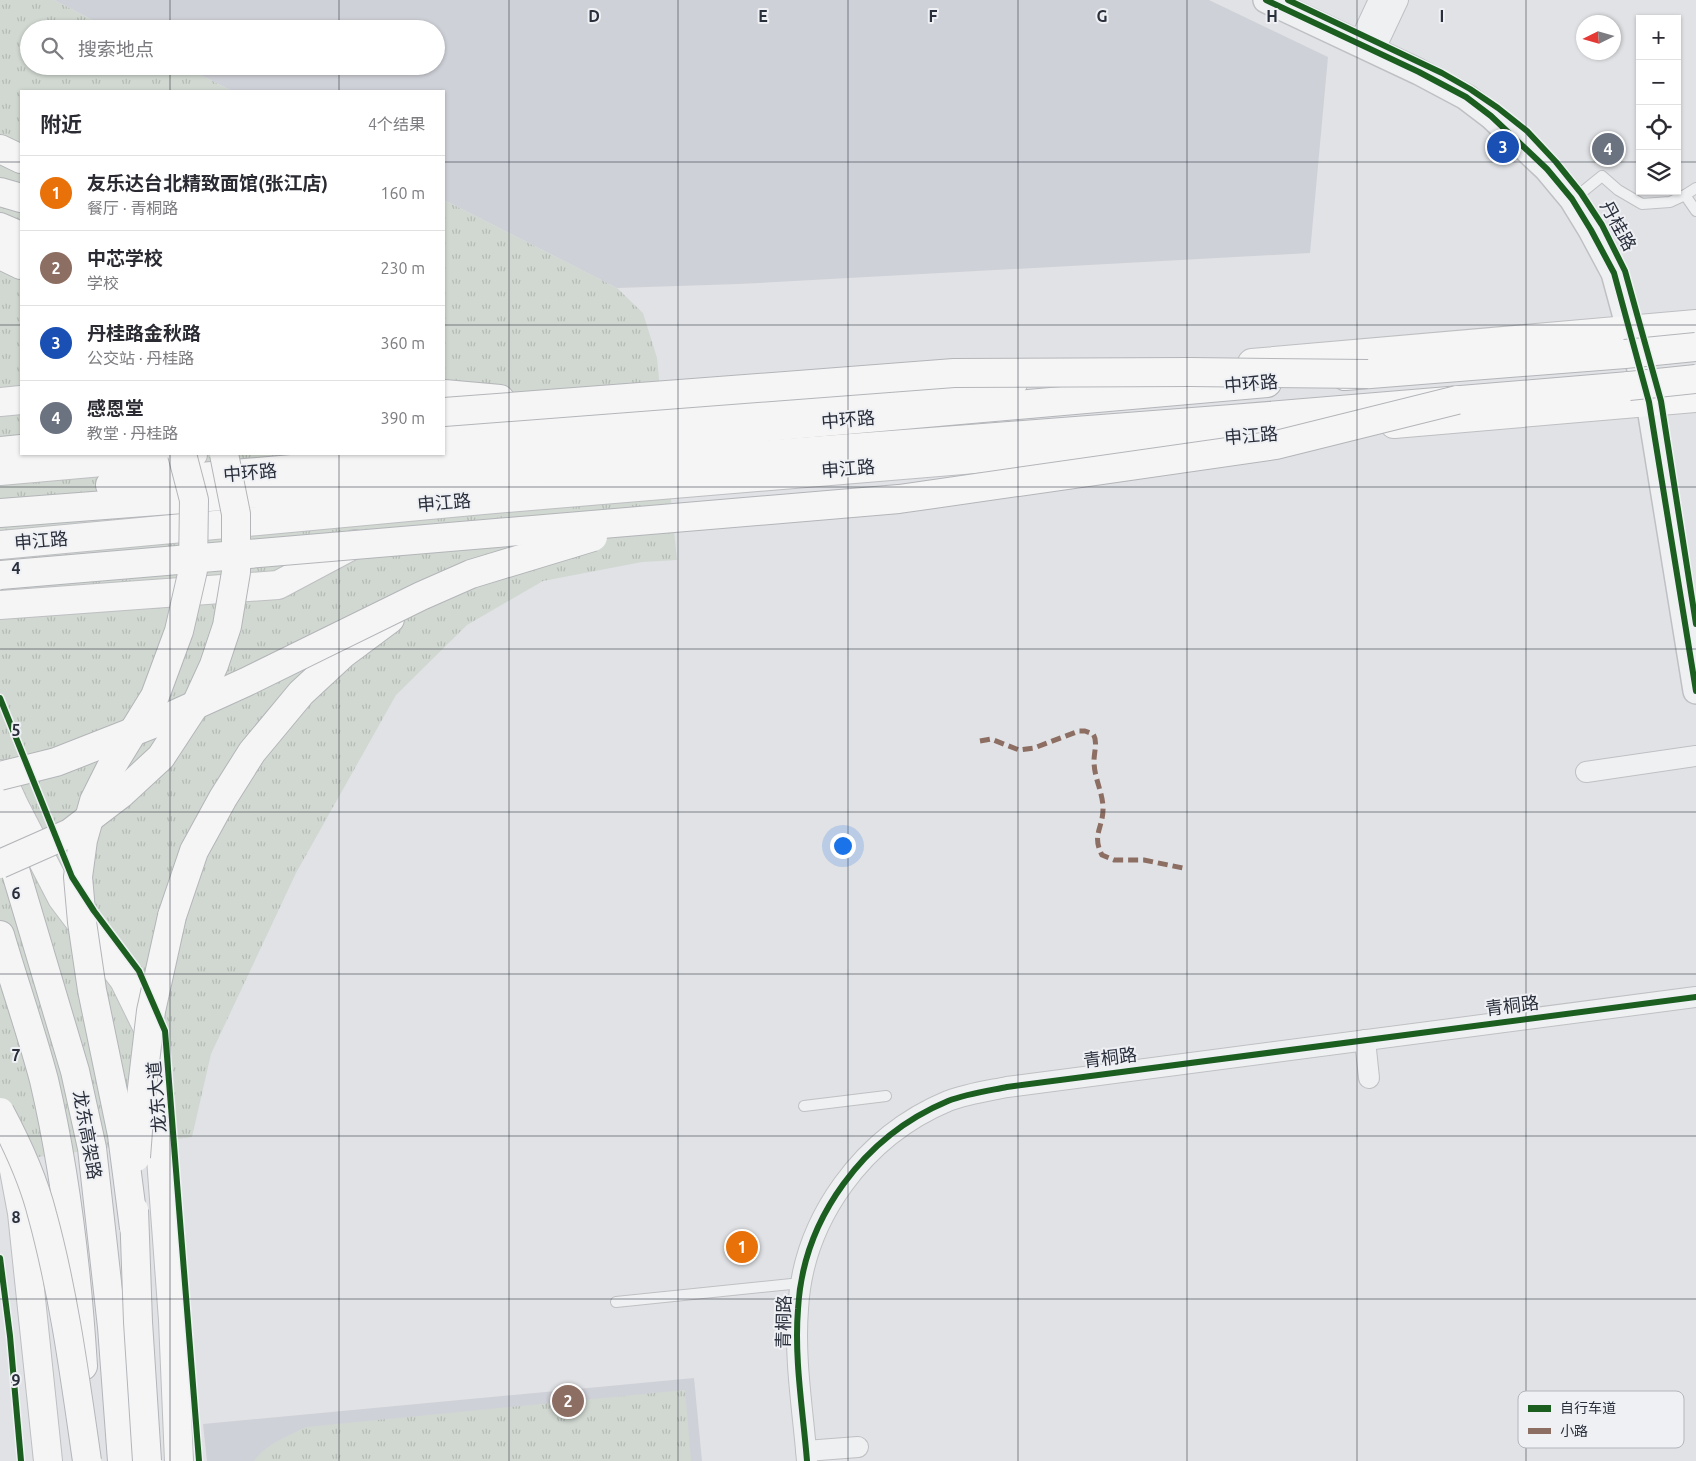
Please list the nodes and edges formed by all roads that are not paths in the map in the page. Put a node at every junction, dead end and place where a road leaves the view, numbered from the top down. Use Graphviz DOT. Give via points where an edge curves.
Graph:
graph roads {
  1 [pos="1266,0"];
  2 [pos="1288,0"];
  3 [pos="1379,0"];
  4 [pos="1398,0"];
  5 [pos="1368,43"];
  6 [pos="0,149"];
  7 [pos="20,159"];
  8 [pos="1696,188"];
  9 [pos="0,192"];
  10 [pos="1581,193"];
  11 [pos="1685,195"];
  12 [pos="20,198"];
  13 [pos="1696,211"];
  14 [pos="0,227"];
  15 [pos="20,236"];
  16 [pos="0,255"];
  17 [pos="20,265"];
  18 [pos="1696,324"];
  19 [pos="1635,329"];
  20 [pos="1696,347"];
  21 [pos="1368,374"];
  22 [pos="1696,379"];
  23 [pos="445,394"];
  24 [pos="1646,397"];
  25 [pos="1696,398"];
  26 [pos="20,400"];
  27 [pos="1457,400"];
  28 [pos="0,402"];
  29 [pos="554,402"];
  30 [pos="445,412"];
  31 [pos="445,432"];
  32 [pos="20,449"];
  33 [pos="0,450"];
  34 [pos="182,455"];
  35 [pos="182,455"];
  36 [pos="224,455"];
  37 [pos="0,472"];
  38 [pos="0,495"];
  39 [pos="483,500"];
  40 [pos="0,513"];
  41 [pos="673,519"];
  42 [pos="0,545"];
  43 [pos="0,575"];
  44 [pos="420,596"];
  45 [pos="0,605"];
  46 [pos="1696,624"];
  47 [pos="1696,691"];
  48 [pos="1696,756"];
  49 [pos="1586,772"];
  50 [pos="0,775"];
  51 [pos="0,820"];
  52 [pos="0,864"];
  53 [pos="0,935"];
  54 [pos="1696,997"];
  55 [pos="1365,1040"];
  56 [pos="1369,1078"];
  57 [pos="886,1096"];
  58 [pos="0,1098"];
  59 [pos="804,1106"];
  60 [pos="0,1112"];
  61 [pos="134,1228"];
  62 [pos="800,1283"];
  63 [pos="616,1302"];
  64 [pos="858,1447"];
  65 [pos="806,1456"];
  66 [pos="48,1461"];
  67 [pos="88,1461"];
  68 [pos="122,1461"];
  69 [pos="147,1461"];
  70 [pos="179,1461"];
  1 -- 5 [label="street, 丹桂路"];
  2 -- 5 [label="street, 丹桂路"];
  3 -- 5 [label="street"];
  4 -- 5 [label="street"];
  5 -- 10 [label="street, 丹桂路" via="1442,73 1498,108 1526,131"];
  5 -- 19 [label="street, 丹桂路" via="1466,97 1492,116 1548,169 1572,199 1609,261"];
  6 -- 7 [label="main road"];
  8 -- 11 [label="lane"];
  9 -- 12 [label="main road"];
  10 -- 11 [label="lane" via="1602,176 1642,204 1670,202"];
  10 -- 19 [label="street, 丹桂路" via="1602,225 1625,271"];
  11 -- 13 [label="lane"];
  14 -- 15 [label="main road"];
  16 -- 17 [label="main road"];
  18 -- 19 [label="main road"];
  19 -- 24 [label="street, 丹桂路"];
  19 -- 31 [label="main road"];
  20 -- 21 [label="main road, 中环路, bridge"];
  21 -- 29 [label="main road, bridge" via="954,373"];
  21 -- 38 [label="main road, 中环路, bridge"];
  22 -- 24 [label="main road, 中环路, bridge"];
  23 -- 29 [label="main road, bridge"];
  24 -- 25 [label="main road, 申江路"];
  24 -- 27 [label="main road, 中环路"];
  24 -- 39 [label="main road, 申江路"];
  24 -- 46 [label="street, 丹桂路"];
  24 -- 47 [label="street, 丹桂路"];
  26 -- 28 [label="main road"];
  27 -- 40 [label="main road, 中环路, bridge"];
  27 -- 41 [label="main road, bridge" via="1266,446 899,499"];
  29 -- 30 [label="main road, bridge"];
  32 -- 33 [label="main road"];
  34 -- 61 [label="main road, bridge" via="194,500 193,570 179,631 155,696 94,801 83,840 78,877 92,990 122,1135"];
  35 -- 37 [label="main road"];
  36 -- 52 [label="main road, bridge" via="236,514 236,572 227,626 197,702 160,757 121,794 70,833"];
  39 -- 42 [label="main road, 申江路"];
  39 -- 45 [label="main road" via="425,510 381,529 278,585"];
  41 -- 43 [label="main road, bridge"];
  41 -- 44 [label="main road, bridge" via="525,557 471,574"];
  44 -- 50 [label="main road, bridge" via="158,722 56,762"];
  44 -- 61 [label="main road, bridge" via="343,654 301,692 252,752 194,851 172,916 151,1011 140,1105"];
  48 -- 49 [label="street"];
  50 -- 70 [label="main road, 龙东大道" via="62,898 124,980 152,1037 172,1310"];
  51 -- 68 [label="main road, 龙东高架路" via="75,1071 92,1148 112,1327"];
  53 -- 67 [label="main road, 龙东高架路" via="43,1080 58,1153 80,1320"];
  54 -- 55 [label="street, 青桐路"];
  55 -- 56 [label="street"];
  55 -- 62 [label="street, 青桐路" via="1007,1087 949,1101 898,1130 854,1169 833,1198 818,1227"];
  57 -- 59 [label="lane"];
  58 -- 66 [label="main road" via="22,1213"];
  60 -- 67 [label="main road, bridge" via="20,1152 42,1212 56,1272"];
  61 -- 69 [label="main road, bridge"];
  62 -- 63 [label="lane"];
  62 -- 65 [label="street, 青桐路" via="797,1335"];
  64 -- 65 [label="street"];
}
